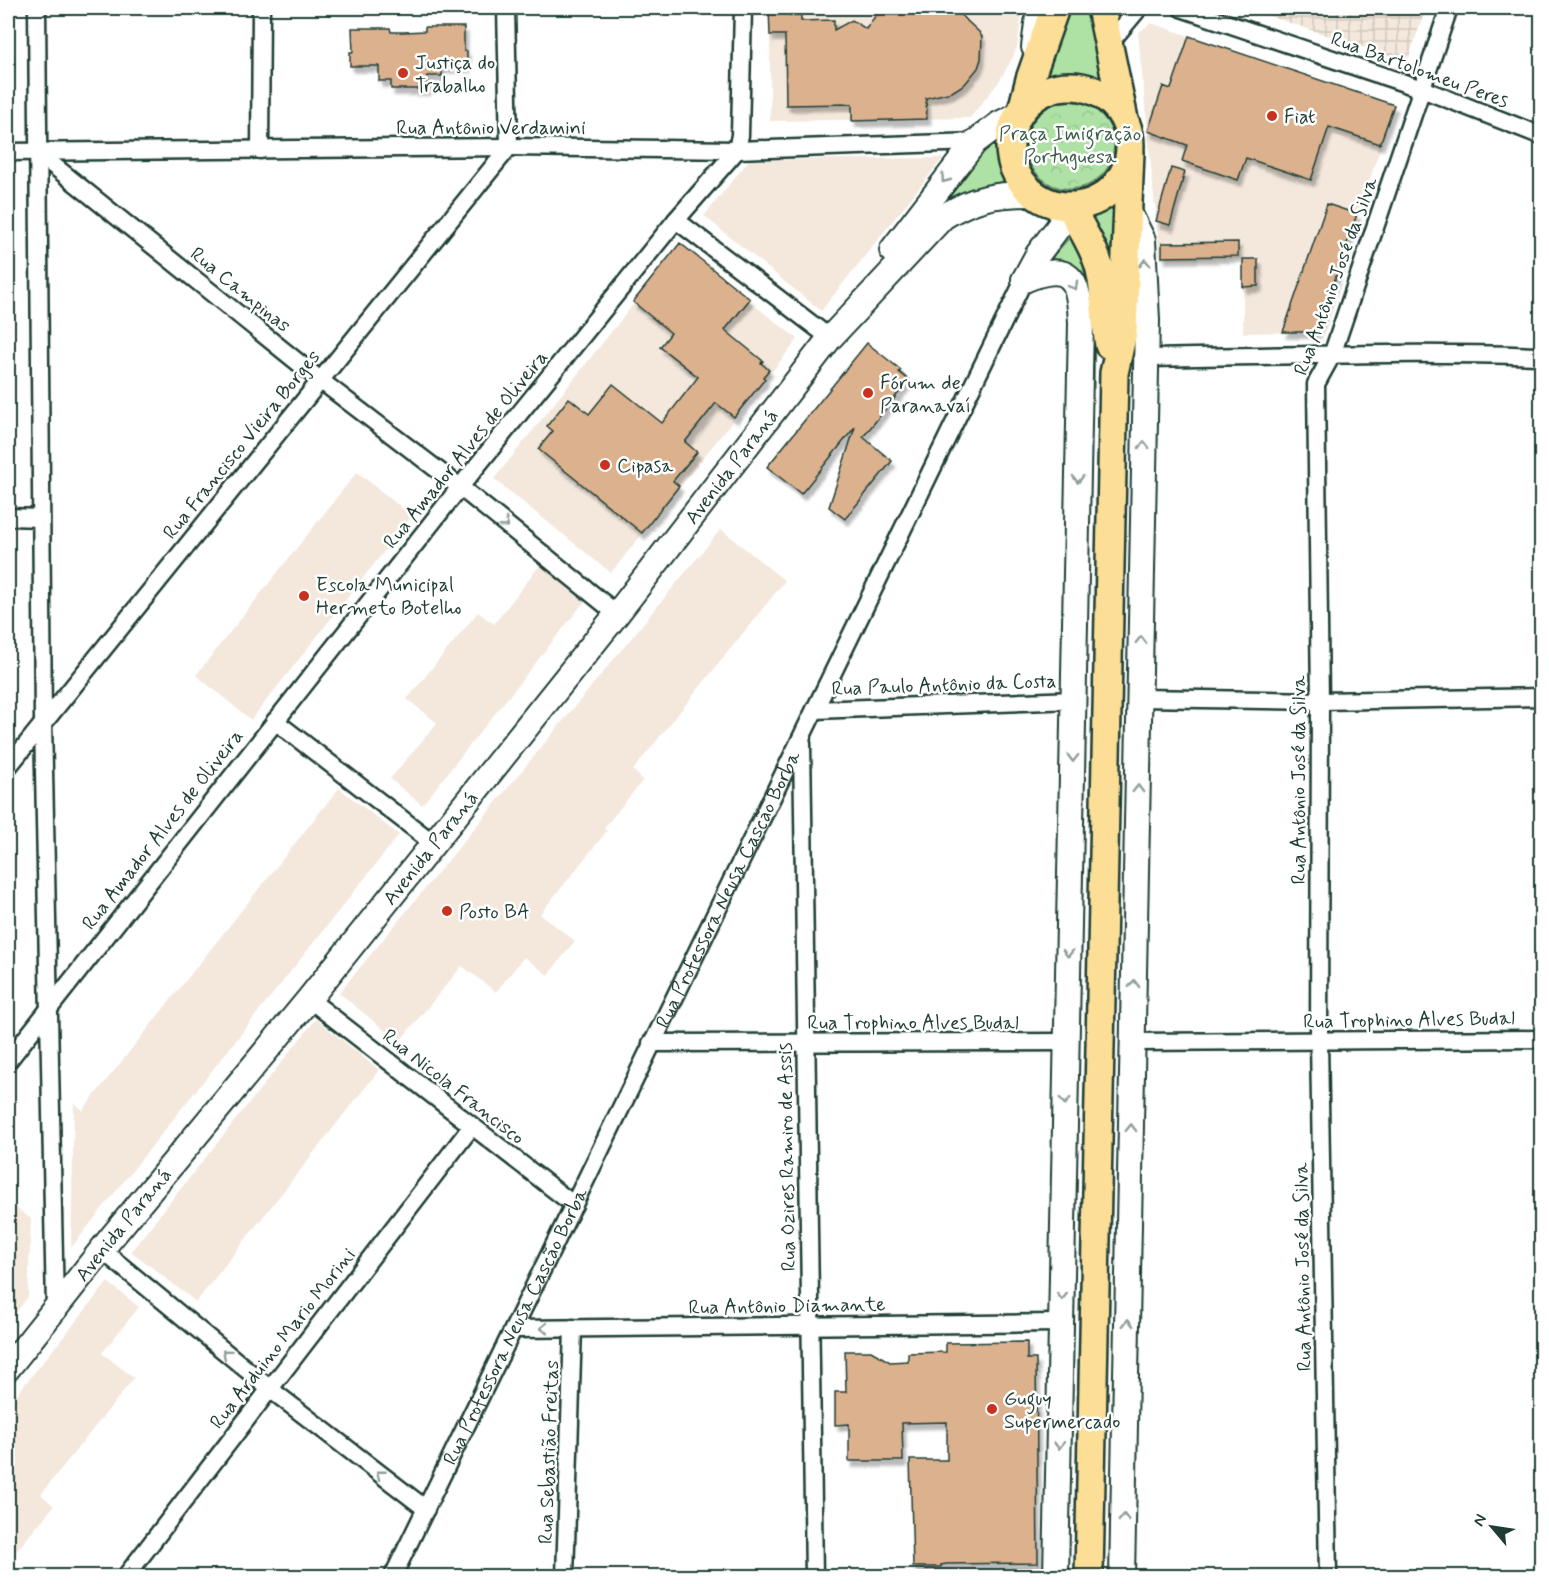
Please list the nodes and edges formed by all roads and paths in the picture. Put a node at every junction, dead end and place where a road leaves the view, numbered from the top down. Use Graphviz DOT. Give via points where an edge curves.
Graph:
graph roads {
  1 [pos="37,8"];
  2 [pos="261,8"];
  3 [pos="506,8"];
  4 [pos="743,8"];
  5 [pos="1040,8"];
  6 [pos="1055,8"];
  7 [pos="1139,8"];
  8 [pos="1181,8"];
  9 [pos="1449,8"];
  10 [pos="1102,9"];
  11 [pos="1108,45"];
  12 [pos="1030,79"];
  13 [pos="1422,89"];
  14 [pos="1021,112"];
  15 [pos="1124,120"];
  16 [pos="1542,136"];
  17 [pos="975,142"];
  18 [pos="509,147"];
  19 [pos="260,150"];
  20 [pos="737,150"];
  21 [pos="8,152"];
  22 [pos="1130,152"];
  23 [pos="38,153"];
  24 [pos="1034,194"];
  25 [pos="1067,206"];
  26 [pos="1128,210"];
  27 [pos="676,220"];
  28 [pos="1024,280"];
  29 [pos="837,330"];
  30 [pos="1332,355"];
  31 [pos="1542,356"];
  32 [pos="1146,358"];
  33 [pos="1114,373"];
  34 [pos="320,380"];
  35 [pos="460,488"];
  36 [pos="8,517"];
  37 [pos="41,518"];
  38 [pos="617,614"];
  39 [pos="1542,697"];
  40 [pos="1140,698"];
  41 [pos="1074,700"];
  42 [pos="1320,701"];
  43 [pos="815,710"];
  44 [pos="275,721"];
  45 [pos="43,722"];
  46 [pos="802,738"];
  47 [pos="8,767"];
  48 [pos="433,843"];
  49 [pos="309,999"];
  50 [pos="49,1006"];
  51 [pos="1542,1039"];
  52 [pos="1319,1041"];
  53 [pos="1066,1042"];
  54 [pos="1132,1042"];
  55 [pos="651,1043"];
  56 [pos="806,1043"];
  57 [pos="8,1061"];
  58 [pos="472,1126"];
  59 [pos="574,1205"];
  60 [pos="102,1250"];
  61 [pos="55,1308"];
  62 [pos="1061,1323"];
  63 [pos="809,1326"];
  64 [pos="573,1328"];
  65 [pos="514,1329"];
  66 [pos="8,1368"];
  67 [pos="270,1389"];
  68 [pos="426,1509"];
  69 [pos="126,1576"];
  70 [pos="393,1576"];
  71 [pos="565,1576"];
  72 [pos="814,1576"];
  73 [pos="1056,1576"];
  74 [pos="1089,1576"];
  75 [pos="1122,1576"];
  76 [pos="1328,1576"];
  1 -- 23 [label="street"];
  2 -- 19 [label="street"];
  3 -- 18 [label="street"];
  4 -- 20 [label="street" via="741,135"];
  5 -- 12 [label="street"];
  6 -- 12 [label="main road"];
  7 -- 11 [label="street"];
  8 -- 13 [label="street, Rua Bartolomeu Peres"];
  9 -- 13 [label="street, Rua Antônio José da Silva"];
  10 -- 11 [label="main road"];
  11 -- 15 [label="main road"];
  12 -- 14 [label="main road"];
  13 -- 16 [label="street, Rua Bartolomeu Peres"];
  13 -- 30 [label="street, Rua Antônio José da Silva"];
  14 -- 15 [label="main road" via="1046,91 1076,86 1104,97"];
  14 -- 17 [label="street, Avenida Paraná"];
  14 -- 24 [label="main road" via="1012,132 1010,151 1017,175"];
  15 -- 22 [label="main road"];
  17 -- 20 [label="street, Rua Antônio Verdamini"];
  17 -- 29 [label="street, Avenida Paraná, one-way" via="897,243"];
  18 -- 19 [label="street, Rua Antônio Verdamini"];
  18 -- 20 [label="street, Rua Antônio Verdamini"];
  18 -- 34 [label="street, Rua Francisco Vieira Borges"];
  19 -- 23 [label="street, Rua Antônio Verdamini"];
  20 -- 27 [label="street, Rua Amador Alves de Oliveira"];
  21 -- 23 [label="street, Rua Antônio Verdamini"];
  22 -- 25 [label="main road" via="1117,184 1088,203"];
  22 -- 26 [label="main road"];
  23 -- 34 [label="street, Rua Campinas"];
  23 -- 37 [label="street"];
  24 -- 25 [label="main road"];
  24 -- 29 [label="street, Avenida Paraná" via="977,199 943,217"];
  25 -- 28 [label="street, Rua Professora Neusa Cascão Borba" via="1060,225"];
  25 -- 33 [label="main road" via="1093,248 1099,267"];
  32 -- 26 [label="street, one-way" via="1143,240"];
  26 -- 33 [label="main road" via="1123,332"];
  27 -- 29 [label="street"];
  27 -- 35 [label="street, Rua Amador Alves de Oliveira"];
  28 -- 41 [label="street, one-way" via="1049,271 1066,275 1077,288 1080,301"];
  28 -- 43 [label="street, Rua Professora Neusa Cascão Borba"];
  29 -- 38 [label="street, Avenida Paraná"];
  30 -- 31 [label="street"];
  30 -- 32 [label="street"];
  30 -- 42 [label="street, Rua Antônio José da Silva" via="1316,384"];
  40 -- 32 [label="street, one-way"];
  33 -- 74 [label="main road"];
  34 -- 35 [label="street, Rua Campinas"];
  34 -- 45 [label="street, Rua Francisco Vieira Borges"];
  35 -- 38 [label="street, Rua Campinas, one-way"];
  35 -- 44 [label="street, Rua Amador Alves de Oliveira"];
  36 -- 37 [label="street"];
  37 -- 45 [label="street"];
  38 -- 48 [label="street, Avenida Paraná"];
  39 -- 42 [label="street"];
  40 -- 42 [label="street"];
  54 -- 40 [label="street, one-way"];
  41 -- 43 [label="street, Rua Paulo Antônio da Costa"];
  41 -- 53 [label="street, one-way"];
  42 -- 52 [label="street, Rua Antônio José da Silva"];
  43 -- 46 [label="street, Rua Professora Neusa Cascão Borba"];
  44 -- 48 [label="street"];
  44 -- 50 [label="street, Rua Amador Alves de Oliveira"];
  45 -- 47 [label="street, Rua Francisco Vieira Borges"];
  45 -- 50 [label="street"];
  46 -- 55 [label="street, Rua Professora Neusa Cascão Borba"];
  46 -- 56 [label="street, Rua Ozires Ramiro de Assis"];
  48 -- 49 [label="street, Avenida Paraná"];
  49 -- 58 [label="street, Rua Nicola Francisco"];
  49 -- 60 [label="street, Avenida Paraná"];
  50 -- 57 [label="street, Rua Amador Alves de Oliveira"];
  50 -- 61 [label="street"];
  51 -- 52 [label="street, Rua Trophino Alves Budal"];
  52 -- 54 [label="street, Rua Trophino Alves Budal"];
  52 -- 76 [label="street, Rua Antônio José da Silva"];
  53 -- 56 [label="street, Rua Trophino Alves Budal"];
  53 -- 62 [label="street, one-way"];
  75 -- 54 [label="street, one-way"];
  55 -- 56 [label="street, Rua Trophino Alves Budal"];
  55 -- 59 [label="street, Rua Professora Neusa Cascão Borba"];
  56 -- 63 [label="street, Rua Ozires Ramiro de Assis"];
  58 -- 59 [label="street, Rua Nicola Francisco"];
  58 -- 67 [label="street, Rua Arduino Mario Morini"];
  59 -- 65 [label="street, Rua Professora Neusa Cascão Borba"];
  60 -- 61 [label="street, Avenida Paraná"];
  67 -- 60 [label="street, one-way"];
  61 -- 66 [label="street, Avenida Paraná"];
  62 -- 63 [label="street, Rua Antônio Diamante"];
  62 -- 73 [label="street, one-way"];
  63 -- 64 [label="street, Rua Antônio Diamante"];
  63 -- 72 [label="street, Rua Ozires Ramiro de Assis"];
  64 -- 65 [label="street, Rua Antônio Diamante, one-way"];
  64 -- 71 [label="street, Rua Sebastião Freitas"];
  65 -- 68 [label="street, Rua Professora Neusa Cascão Borba"];
  68 -- 67 [label="street, one-way"];
  67 -- 69 [label="street, Rua Arduino Mario Morini"];
  68 -- 70 [label="street, Rua Professora Neusa Cascão Borba"];
}
